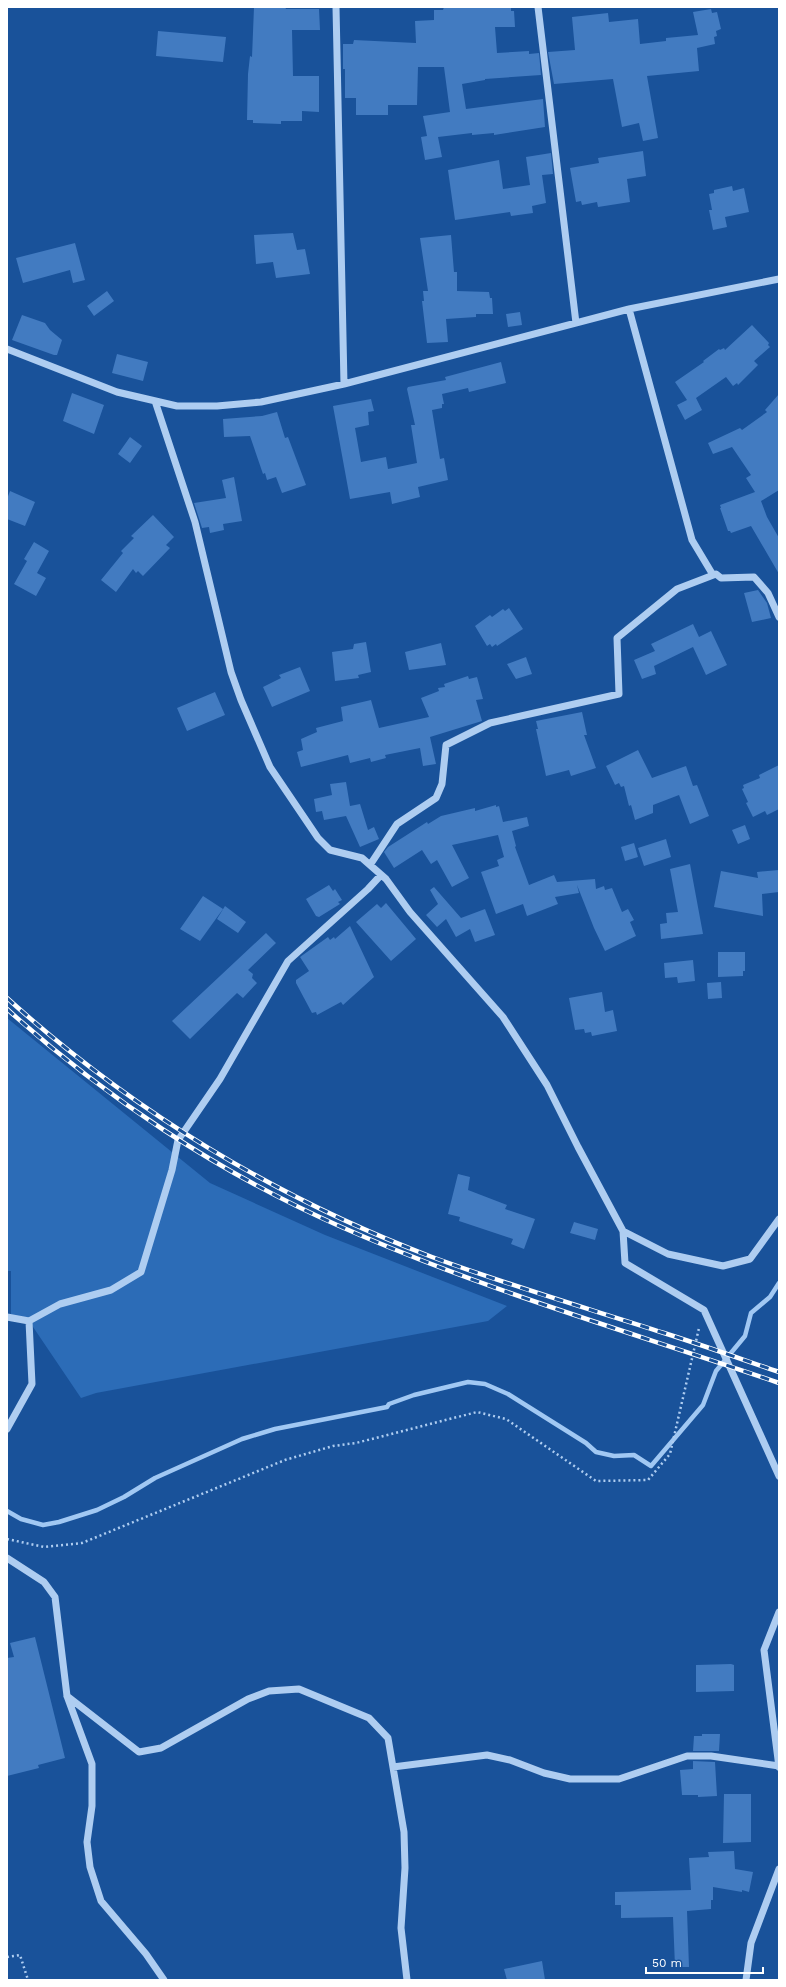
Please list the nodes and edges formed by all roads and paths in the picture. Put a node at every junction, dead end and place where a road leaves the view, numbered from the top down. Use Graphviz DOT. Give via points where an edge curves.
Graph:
graph roads {
  1 [pos="336,7"];
  2 [pos="538,7"];
  3 [pos="779,278"];
  4 [pos="629,309"];
  5 [pos="576,323"];
  6 [pos="7,349"];
  7 [pos="344,384"];
  8 [pos="155,401"];
  9 [pos="714,575"];
  10 [pos="779,617"];
  11 [pos="370,865"];
  12 [pos="381,875"];
  13 [pos="779,1219"];
  14 [pos="623,1231"];
  15 [pos="704,1310"];
  16 [pos="7,1317"];
  17 [pos="29,1321"];
  18 [pos="7,1429"];
  19 [pos="779,1476"];
  20 [pos="7,1539"];
  21 [pos="7,1558"];
  22 [pos="779,1612"];
  23 [pos="66,1696"];
  24 [pos="779,1766"];
  25 [pos="393,1767"];
  26 [pos="779,1869"];
  27 [pos="7,1957"];
  28 [pos="28,1980"];
  29 [pos="164,1980"];
  30 [pos="407,1980"];
  31 [pos="746,1980"];
  1 -- 7 [label="street"];
  2 -- 5 [label="street"];
  3 -- 4 [label="street"];
  4 -- 5 [label="street"];
  4 -- 9 [label="street" via="692,540"];
  5 -- 7 [label="street"];
  6 -- 8 [label="street" via="117,392"];
  7 -- 8 [label="street" via="261,402 217,406 176,406"];
  8 -- 11 [label="street" via="195,522 231,672 270,767 318,838 330,850 362,858"];
  9 -- 10 [label="street" via="721,578 754,577 768,593"];
  9 -- 11 [label="street" via="678,589 617,638 619,694 490,723 446,745 442,784 436,798 398,824"];
  11 -- 12 [label="street"];
  12 -- 14 [label="street" via="410,912 503,1017 547,1085"];
  12 -- 17 [label="street" via="288,961 220,1079 178,1140 172,1170 141,1272 111,1290 49,1308"];
  13 -- 14 [label="street" via="750,1259 723,1266 668,1254"];
  14 -- 15 [label="street" via="625,1263"];
  15 -- 19 [label="street"];
  15 -- 20 [label="path" via="670,1454 648,1480 596,1481 506,1419 477,1412 285,1460 82,1543 44,1547"];
  16 -- 17 [label="street"];
  17 -- 18 [label="street" via="32,1384"];
  21 -- 23 [label="street" via="44,1582 55,1597"];
  22 -- 24 [label="street" via="764,1650"];
  23 -- 25 [label="street" via="139,1752 161,1748 248,1699 269,1691 299,1689 370,1718 388,1738"];
  23 -- 29 [label="street" via="92,1764 92,1806 87,1842 90,1867 101,1902 146,1954"];
  24 -- 25 [label="street" via="711,1756 687,1756 619,1779 570,1779 487,1755"];
  25 -- 30 [label="street" via="404,1832 405,1868 401,1928"];
  26 -- 31 [label="street" via="751,1943"];
  27 -- 28 [label="path" via="20,1955"];
}
